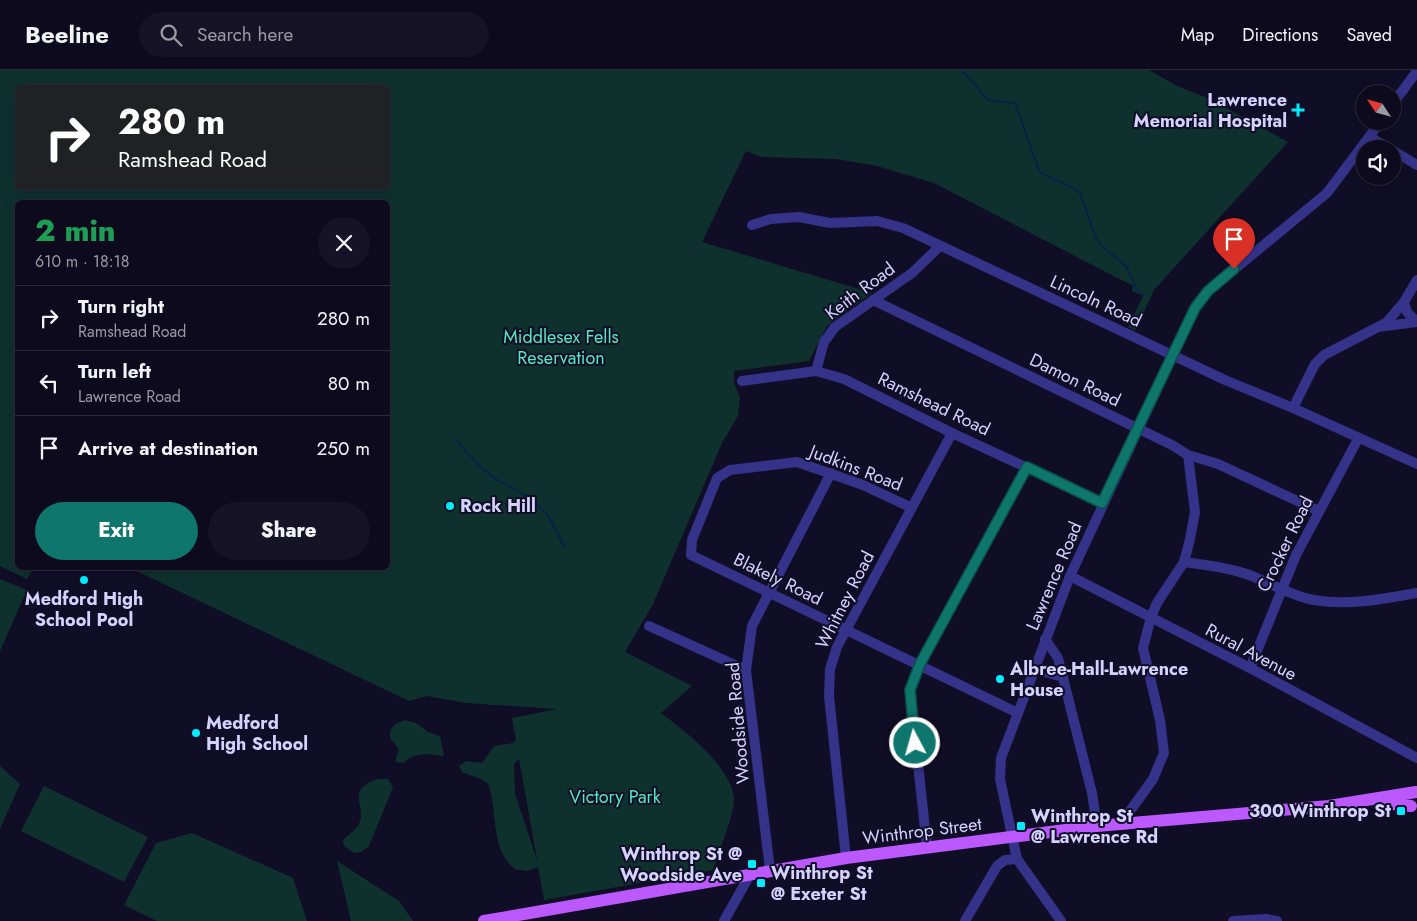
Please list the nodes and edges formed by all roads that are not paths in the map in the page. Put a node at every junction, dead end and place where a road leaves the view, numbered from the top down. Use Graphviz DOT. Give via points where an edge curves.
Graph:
graph roads {
  1 [pos="1417,71"];
  2 [pos="1401,93"];
  3 [pos="1375,130"];
  4 [pos="1370,137"];
  5 [pos="1375,140"];
  6 [pos="1401,155"];
  7 [pos="1417,165"];
  8 [pos="752,225"];
  9 [pos="940,246"];
  10 [pos="1417,280"];
  11 [pos="873,300"];
  12 [pos="1404,302"];
  13 [pos="1416,321"];
  14 [pos="1378,328"];
  15 [pos="1172,355"];
  16 [pos="816,371"];
  17 [pos="742,381"];
  18 [pos="1293,408"];
  19 [pos="1137,429"];
  20 [pos="952,433"];
  21 [pos="1358,438"];
  22 [pos="1188,455"];
  23 [pos="1417,464"];
  24 [pos="1027,467"];
  25 [pos="831,473"];
  26 [pos="1102,503"];
  27 [pos="912,508"];
  28 [pos="1319,511"];
  29 [pos="692,550"];
  30 [pos="1184,562"];
  31 [pos="1070,576"];
  32 [pos="1280,589"];
  33 [pos="1417,592"];
  34 [pos="767,593"];
  35 [pos="1151,617"];
  36 [pos="649,626"];
  37 [pos="847,629"];
  38 [pos="1045,639"];
  39 [pos="920,664"];
  40 [pos="1250,668"];
  41 [pos="1034,669"];
  42 [pos="746,670"];
  43 [pos="1063,677"];
  44 [pos="1018,713"];
  45 [pos="1417,758"];
  46 [pos="1417,792"];
  47 [pos="1367,802"];
  48 [pos="1414,810"];
  49 [pos="1120,824"];
  50 [pos="1097,826"];
  51 [pos="1011,837"];
  52 [pos="927,847"];
  53 [pos="846,858"];
  54 [pos="1017,859"];
  55 [pos="770,870"];
  56 [pos="751,873"];
  57 [pos="484,921"];
  58 [pos="724,921"];
  59 [pos="965,921"];
  60 [pos="1061,921"];
  61 [pos="1233,921"];
  62 [pos="1277,921"];
  1 -- 2 [label="street"];
  3 -- 4 [label="street, Lawrence Road"];
  4 -- 5 [label="street"];
  4 -- 15 [label="street, Lawrence Road" via="1327,193 1208,291 1195,308"];
  6 -- 7 [label="street"];
  8 -- 9 [label="street, Lincoln Road" via="799,217 830,223 878,221 903,228"];
  9 -- 11 [label="street, Keith Road" via="912,273"];
  9 -- 15 [label="street, Lincoln Road"];
  10 -- 12 [label="street"];
  11 -- 16 [label="street, Keith Road" via="835,327 824,342"];
  11 -- 19 [label="street, Damon Road"];
  12 -- 13 [label="street" via="1407,312"];
  12 -- 14 [label="street"];
  13 -- 14 [label="street"];
  14 -- 18 [label="street" via="1324,355 1315,364"];
  15 -- 18 [label="street, Lincoln Road"];
  15 -- 19 [label="street, Lawrence Road"];
  16 -- 17 [label="street, Ramshead Road"];
  16 -- 20 [label="street, Ramshead Road" via="844,379"];
  18 -- 21 [label="street, Lincoln Road"];
  19 -- 22 [label="street, Damon Road"];
  19 -- 26 [label="street, Lawrence Road"];
  20 -- 24 [label="street, Ramshead Road"];
  20 -- 27 [label="street, Whitney Road"];
  21 -- 23 [label="street, Lincoln Road"];
  21 -- 28 [label="street, Crocker Road"];
  22 -- 28 [label="street, Damon Road" via="1218,464"];
  22 -- 30 [label="street" via="1195,512"];
  24 -- 26 [label="street, Ramshead Road"];
  24 -- 39 [label="street"];
  25 -- 27 [label="street, Judkins Road"];
  25 -- 29 [label="street, Judkins Road" via="797,462 730,470 717,478 692,540"];
  25 -- 34 [label="street, Woodside Road"];
  26 -- 31 [label="street, Lawrence Road"];
  27 -- 37 [label="street, Whitney Road"];
  28 -- 32 [label="street, Crocker Road"];
  29 -- 34 [label="street, Blakely Road" via="691,556"];
  30 -- 32 [label="street" via="1250,576"];
  30 -- 35 [label="street"];
  31 -- 35 [label="street, Rural Avenue"];
  31 -- 38 [label="street, Lawrence Road"];
  32 -- 33 [label="street" via="1312,600 1342,603 1380,600"];
  32 -- 40 [label="street, Crocker Road"];
  34 -- 37 [label="street, Blakely Road"];
  34 -- 42 [label="street, Woodside Road" via="752,626"];
  35 -- 40 [label="street, Rural Avenue"];
  35 -- 49 [label="street" via="1143,648 1160,720 1164,753 1153,779"];
  36 -- 42 [label="street"];
  37 -- 39 [label="street, Blakely Road"];
  37 -- 53 [label="street, Whitney Road" via="830,669 829,696"];
  38 -- 41 [label="street, Lawrence Road"];
  38 -- 43 [label="street" via="1058,658"];
  39 -- 44 [label="street, Blakely Road"];
  39 -- 52 [label="street" via="910,690"];
  40 -- 45 [label="street, Rural Avenue"];
  41 -- 43 [label="street"];
  41 -- 44 [label="street, Lawrence Road"];
  42 -- 55 [label="street, Woodside Road"];
  43 -- 50 [label="street"];
  44 -- 51 [label="street, Lawrence Road" via="1000,769"];
  46 -- 47 [label="main road, Winthrop Street"];
  46 -- 48 [label="main road" via="1412,799"];
  47 -- 48 [label="main road, Winthrop Street"];
  47 -- 49 [label="main road, Winthrop Street"];
  49 -- 50 [label="main road, Winthrop Street"];
  50 -- 51 [label="main road, Winthrop Street"];
  51 -- 52 [label="main road, Winthrop Street"];
  51 -- 54 [label="street, Lawrence Road"];
  52 -- 53 [label="main road, Winthrop Street"];
  53 -- 55 [label="main road, Winthrop Street"];
  54 -- 59 [label="street" via="1005,860 997,866"];
  54 -- 60 [label="street"];
  55 -- 56 [label="main road, Winthrop Street"];
  56 -- 57 [label="main road, Winthrop Street"];
  56 -- 58 [label="street"];
  61 -- 62 [label="street"];
}
